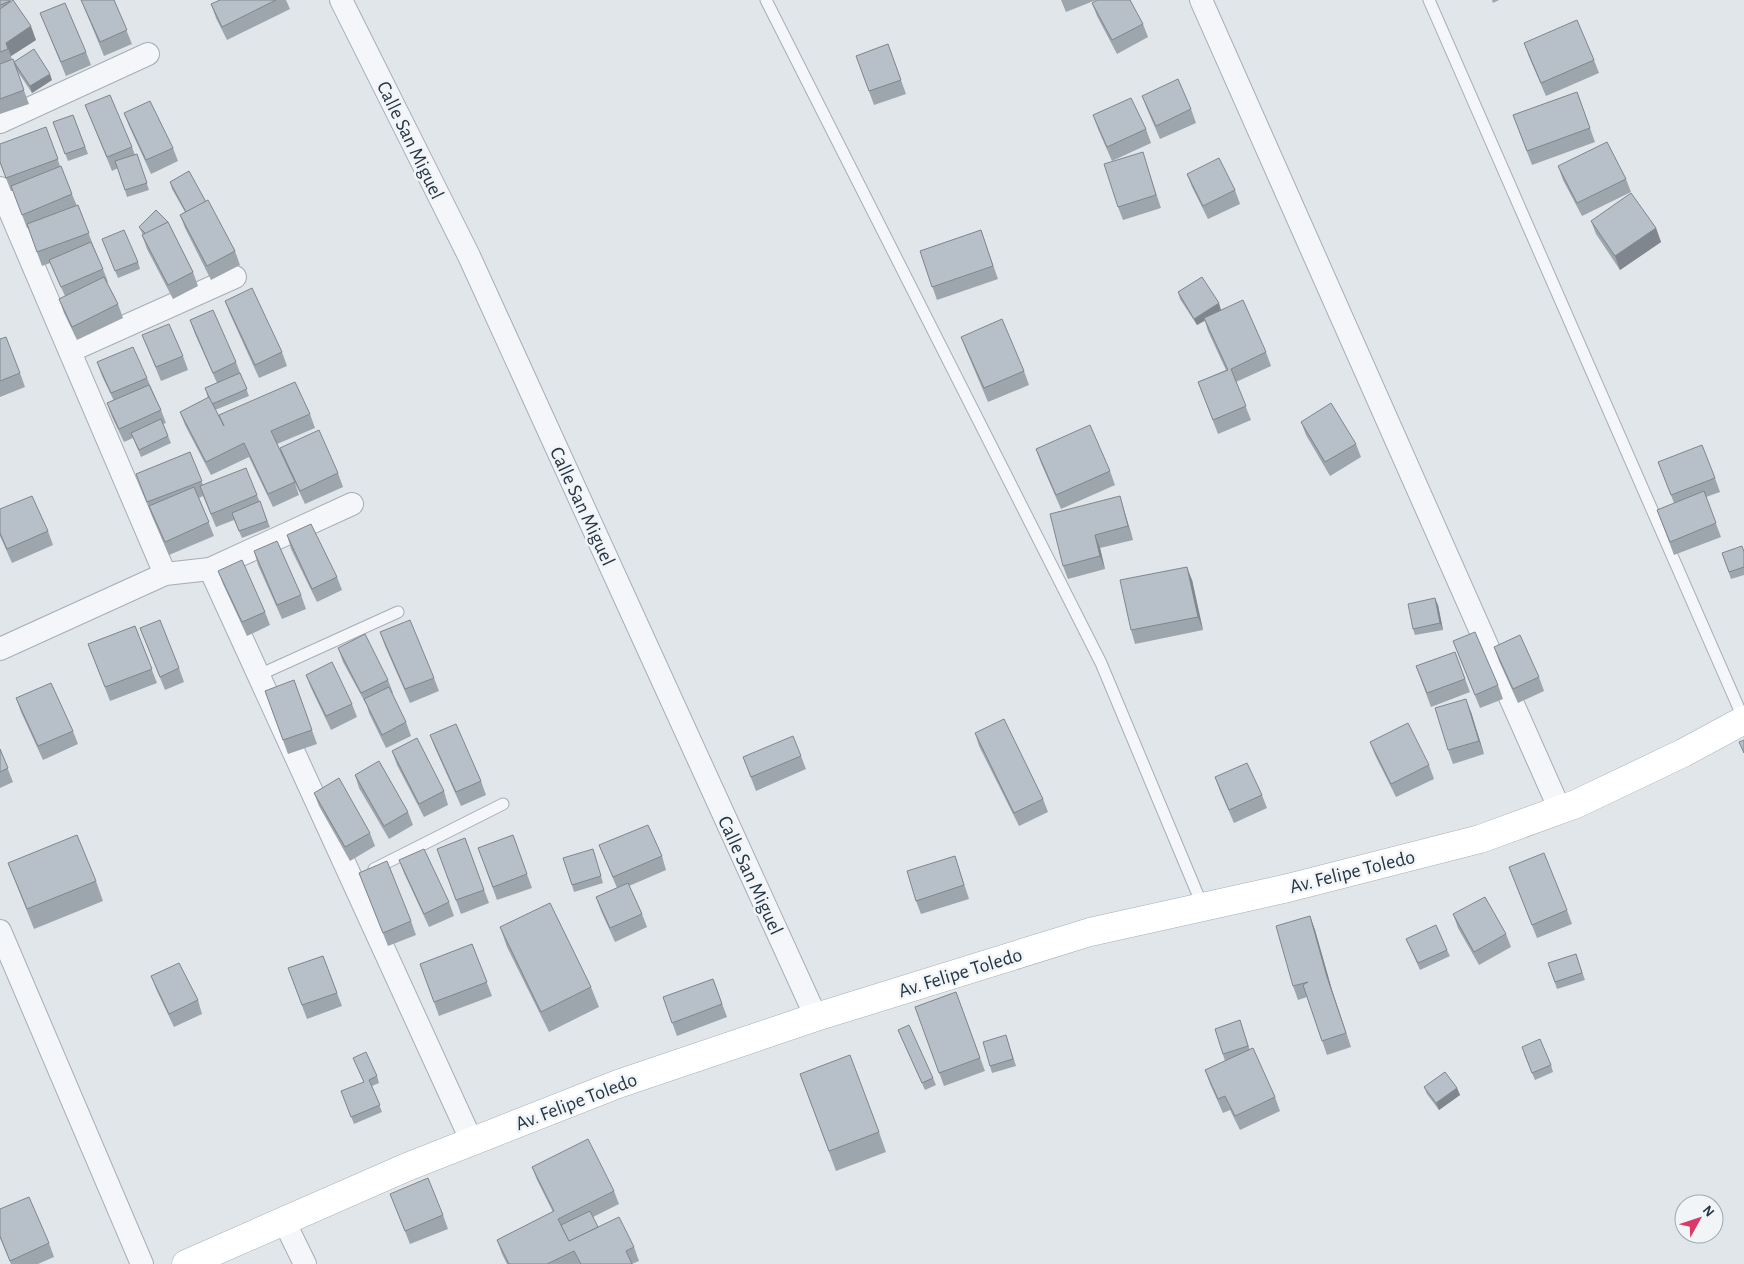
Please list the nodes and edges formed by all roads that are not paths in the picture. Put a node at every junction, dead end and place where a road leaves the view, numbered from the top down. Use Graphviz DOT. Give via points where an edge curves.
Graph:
graph roads {
  1 [pos="341,0"];
  2 [pos="766,0"];
  3 [pos="1201,0"];
  4 [pos="1429,0"];
  5 [pos="148,54"];
  6 [pos="0,122"];
  7 [pos="0,188"];
  8 [pos="235,278"];
  9 [pos="70,351"];
  10 [pos="352,504"];
  11 [pos="210,569"];
  12 [pos="165,574"];
  13 [pos="398,612"];
  14 [pos="0,649"];
  15 [pos="259,675"];
  16 [pos="1744,720"];
  17 [pos="503,804"];
  18 [pos="1560,810"];
  19 [pos="353,880"];
  20 [pos="1203,906"];
  21 [pos="0,931"];
  22 [pos="816,1017"];
  23 [pos="472,1142"];
  24 [pos="284,1221"];
  25 [pos="142,1264"];
  26 [pos="186,1264"];
  27 [pos="305,1264"];
  1 -- 22 [label="street, Calle San Miguel" via="468,256"];
  2 -- 20 [label="lane" via="1101,663"];
  3 -- 18 [label="street"];
  4 -- 16 [label="lane"];
  5 -- 6 [label="street"];
  7 -- 9 [label="street"];
  8 -- 9 [label="street"];
  9 -- 12 [label="street"];
  10 -- 11 [label="street"];
  11 -- 12 [label="street"];
  11 -- 15 [label="street"];
  12 -- 14 [label="street"];
  13 -- 15 [label="lane"];
  15 -- 19 [label="street"];
  16 -- 18 [label="main road, Av. Felipe Toledo" via="1684,753"];
  17 -- 19 [label="lane"];
  18 -- 20 [label="main road, Av. Felipe Toledo" via="1480,839"];
  19 -- 23 [label="street"];
  20 -- 22 [label="main road, Av. Felipe Toledo" via="1090,932"];
  21 -- 25 [label="street"];
  22 -- 23 [label="main road, Av. Felipe Toledo" via="618,1084"];
  23 -- 24 [label="main road, Av. Felipe Toledo"];
  24 -- 26 [label="main road, Av. Felipe Toledo"];
  24 -- 27 [label="street"];
}
